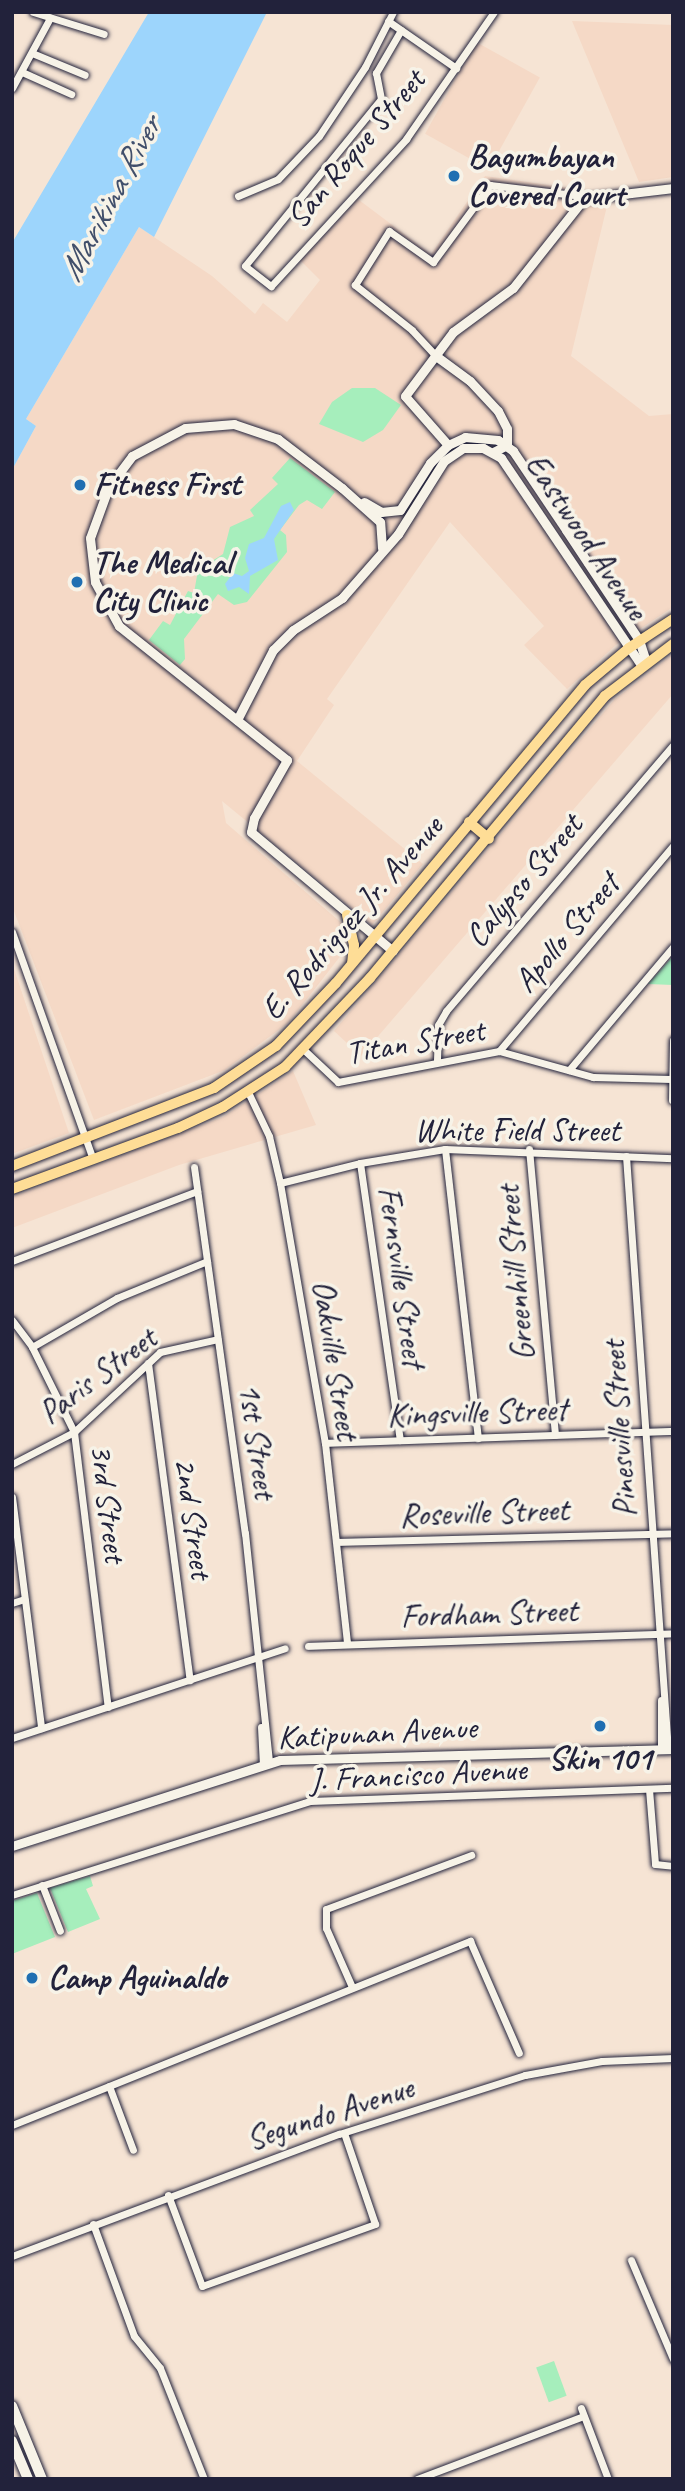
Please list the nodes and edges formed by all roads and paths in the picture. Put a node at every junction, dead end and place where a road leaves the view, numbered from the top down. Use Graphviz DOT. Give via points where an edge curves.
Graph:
graph roads {
  1 [pos="33,12"];
  2 [pos="393,12"];
  3 [pos="494,12"];
  4 [pos="50,19"];
  5 [pos="388,21"];
  6 [pos="401,30"];
  7 [pos="104,33"];
  8 [pos="32,53"];
  9 [pos="456,68"];
  10 [pos="22,72"];
  11 [pos="85,75"];
  12 [pos="12,88"];
  13 [pos="71,94"];
  14 [pos="673,188"];
  15 [pos="238,196"];
  16 [pos="584,199"];
  17 [pos="436,356"];
  18 [pos="448,445"];
  19 [pos="507,445"];
  20 [pos="493,452"];
  21 [pos="342,488"];
  22 [pos="398,511"];
  23 [pos="402,528"];
  24 [pos="566,530"];
  25 [pos="556,537"];
  26 [pos="382,548"];
  27 [pos="595,574"];
  28 [pos="585,581"];
  29 [pos="672,619"];
  30 [pos="636,636"];
  31 [pos="673,644"];
  32 [pos="629,648"];
  33 [pos="643,663"];
  34 [pos="243,702"];
  35 [pos="218,706"];
  36 [pos="237,720"];
  37 [pos="673,745"];
  38 [pos="469,822"];
  39 [pos="489,839"];
  40 [pos="673,846"];
  41 [pos="347,915"];
  42 [pos="12,932"];
  43 [pos="374,937"];
  44 [pos="673,947"];
  45 [pos="393,951"];
  46 [pos="352,963"];
  47 [pos="673,1040"];
  48 [pos="303,1049"];
  49 [pos="499,1051"];
  50 [pos="437,1060"];
  51 [pos="569,1070"];
  52 [pos="671,1079"];
  53 [pos="248,1092"];
  54 [pos="672,1100"];
  55 [pos="86,1138"];
  56 [pos="445,1149"];
  57 [pos="529,1149"];
  58 [pos="626,1156"];
  59 [pos="93,1158"];
  60 [pos="673,1158"];
  61 [pos="360,1163"];
  62 [pos="12,1166"];
  63 [pos="194,1167"];
  64 [pos="280,1183"];
  65 [pos="12,1189"];
  66 [pos="197,1191"];
  67 [pos="12,1261"];
  68 [pos="207,1261"];
  69 [pos="12,1320"];
  70 [pos="218,1339"];
  71 [pos="32,1347"];
  72 [pos="148,1363"];
  73 [pos="75,1432"];
  74 [pos="673,1432"];
  75 [pos="644,1433"];
  76 [pos="555,1435"];
  77 [pos="478,1438"];
  78 [pos="400,1440"];
  79 [pos="325,1443"];
  80 [pos="12,1464"];
  81 [pos="12,1497"];
  82 [pos="13,1508"];
  83 [pos="652,1533"];
  84 [pos="673,1533"];
  85 [pos="338,1542"];
  86 [pos="24,1599"];
  87 [pos="12,1604"];
  88 [pos="673,1633"];
  89 [pos="657,1634"];
  90 [pos="347,1643"];
  91 [pos="308,1646"];
  92 [pos="285,1648"];
  93 [pos="256,1656"];
  94 [pos="190,1680"];
  95 [pos="108,1707"];
  96 [pos="41,1728"];
  97 [pos="12,1738"];
  98 [pos="667,1750"];
  99 [pos="266,1764"];
  100 [pos="673,1788"];
  101 [pos="649,1789"];
  102 [pos="12,1846"];
  103 [pos="471,1856"];
  104 [pos="673,1866"];
  105 [pos="42,1885"];
  106 [pos="12,1895"];
  107 [pos="60,1931"];
  108 [pos="352,1987"];
  109 [pos="519,2053"];
  110 [pos="673,2058"];
  111 [pos="109,2086"];
  112 [pos="12,2124"];
  113 [pos="344,2133"];
  114 [pos="133,2150"];
  115 [pos="168,2195"];
  116 [pos="93,2224"];
  117 [pos="12,2256"];
  118 [pos="631,2260"];
  119 [pos="673,2359"];
  120 [pos="581,2408"];
  121 [pos="13,2412"];
  122 [pos="584,2416"];
  123 [pos="12,2441"];
  124 [pos="28,2479"];
  125 [pos="41,2479"];
  126 [pos="204,2479"];
  127 [pos="417,2479"];
  128 [pos="608,2479"];
  1 -- 4 [label="street"];
  2 -- 5 [label="street"];
  3 -- 9 [label="street, San Roque Street"];
  4 -- 7 [label="street"];
  4 -- 8 [label="street"];
  5 -- 6 [label="street"];
  5 -- 15 [label="street" via="365,67 319,136 278,179"];
  6 -- 9 [label="street"];
  6 -- 9 [label="street, San Roque Street" via="376,74 381,99 245,266 275,285 406,139"];
  8 -- 10 [label="street"];
  8 -- 11 [label="street"];
  10 -- 12 [label="street"];
  10 -- 13 [label="street"];
  14 -- 16 [label="street"];
  16 -- 17 [label="street" via="513,288 453,332"];
  16 -- 17 [label="street" via="565,191 489,185 433,262 389,231 355,285 412,330"];
  17 -- 18 [label="street" via="405,396"];
  17 -- 19 [label="street" via="471,381 498,411 507,429"];
  18 -- 19 [label="street, Eastwood Avenue" via="478,436"];
  18 -- 22 [label="street"];
  19 -- 20 [label="street"];
  19 -- 24 [label="street, Eastwood Avenue"];
  20 -- 23 [label="street, Eastwood Avenue" via="475,447 453,453"];
  20 -- 25 [label="street, Eastwood Avenue"];
  21 -- 22 [label="street" via="376,510"];
  21 -- 26 [label="street" via="380,522"];
  21 -- 35 [label="street" via="278,439 234,424 199,425 155,440 126,462 108,485 90,538 91,566 102,599 126,635"];
  22 -- 23 [label="street"];
  23 -- 26 [label="street, Eastwood Avenue"];
  24 -- 25 [label="street"];
  24 -- 27 [label="street, Eastwood Avenue"];
  25 -- 28 [label="street, Eastwood Avenue"];
  26 -- 34 [label="street, Eastwood Avenue" via="342,598 299,626 273,650"];
  27 -- 28 [label="street"];
  27 -- 30 [label="street, Eastwood Avenue"];
  28 -- 32 [label="street, Eastwood Avenue"];
  29 -- 30 [label="main road, E. Rodriguez Jr. Avenue"];
  30 -- 32 [label="main road, E. Rodriguez Jr. Avenue"];
  30 -- 33 [label="street, Eastwood Avenue"];
  31 -- 33 [label="main road, E. Rodriguez Jr. Avenue"];
  32 -- 33 [label="street, Eastwood Avenue"];
  32 -- 38 [label="main road, E. Rodriguez Jr. Avenue" via="586,685"];
  33 -- 39 [label="main road, E. Rodriguez Jr. Avenue" via="585,719"];
  34 -- 35 [label="street"];
  34 -- 36 [label="street, Eastwood Avenue"];
  35 -- 36 [label="street"];
  36 -- 41 [label="street" via="287,760 254,818 251,832"];
  37 -- 50 [label="street, Calypso Street" via="446,1011 438,1025"];
  38 -- 39 [label="main road"];
  38 -- 43 [label="main road, E. Rodriguez Jr. Avenue"];
  39 -- 45 [label="main road, E. Rodriguez Jr. Avenue"];
  40 -- 49 [label="street, Apollo Street"];
  41 -- 43 [label="street"];
  41 -- 46 [label="main road" via="354,945"];
  42 -- 55 [label="street"];
  43 -- 45 [label="street"];
  43 -- 46 [label="main road, E. Rodriguez Jr. Avenue"];
  44 -- 51 [label="street"];
  45 -- 48 [label="main road, E. Rodriguez Jr. Avenue"];
  46 -- 55 [label="main road, E. Rodriguez Jr. Avenue" via="299,1025 244,1070 171,1108"];
  47 -- 52 [label="street"];
  48 -- 50 [label="street, Titan Street" via="338,1082"];
  48 -- 53 [label="main road, E. Rodriguez Jr. Avenue"];
  49 -- 50 [label="street, Titan Street"];
  49 -- 51 [label="street, Titan Street"];
  51 -- 52 [label="street, Titan Street" via="633,1081"];
  52 -- 54 [label="street"];
  53 -- 59 [label="main road, E. Rodriguez Jr. Avenue" via="178,1128"];
  53 -- 64 [label="street, Oakville Street" via="269,1136"];
  55 -- 59 [label="street"];
  55 -- 62 [label="main road, E. Rodriguez Jr. Avenue"];
  56 -- 57 [label="street, White Field Street"];
  56 -- 61 [label="street, White Field Street"];
  56 -- 77 [label="street"];
  57 -- 58 [label="street, White Field Street"];
  57 -- 76 [label="street, Greenhill Street"];
  58 -- 60 [label="street, White Field Street"];
  58 -- 75 [label="street, Pinesville Street"];
  59 -- 65 [label="main road, E. Rodriguez Jr. Avenue"];
  61 -- 64 [label="street, White Field Street"];
  61 -- 78 [label="street, Fernsville Street"];
  63 -- 66 [label="street, 1st Street"];
  64 -- 79 [label="street, Oakville Street"];
  66 -- 67 [label="street"];
  66 -- 68 [label="street, 1st Street"];
  68 -- 70 [label="street, 1st Street"];
  68 -- 71 [label="street" via="117,1298"];
  69 -- 71 [label="street, 3rd Street"];
  70 -- 72 [label="street, Paris Street" via="173,1346"];
  70 -- 93 [label="street, 1st Street" via="245,1533"];
  71 -- 73 [label="street, 3rd Street"];
  72 -- 73 [label="street, Paris Street"];
  72 -- 94 [label="street, 2nd Street"];
  73 -- 80 [label="street, Paris Street"];
  73 -- 95 [label="street, 3rd Street"];
  74 -- 75 [label="street, Kingsville Street"];
  75 -- 76 [label="street, Kingsville Street"];
  75 -- 83 [label="street, Pinesville Street"];
  76 -- 77 [label="street, Kingsville Street"];
  77 -- 78 [label="street, Kingsville Street"];
  78 -- 79 [label="street, Kingsville Street"];
  79 -- 85 [label="street, Oakville Street"];
  81 -- 82 [label="street"];
  82 -- 86 [label="street"];
  83 -- 84 [label="street, Roseville Street"];
  83 -- 85 [label="street, Roseville Street"];
  83 -- 89 [label="street, Pinesville Street"];
  85 -- 90 [label="street, Oakville Street"];
  86 -- 87 [label="street"];
  86 -- 96 [label="street"];
  88 -- 89 [label="street, Fordham Street"];
  89 -- 90 [label="street, Fordham Street"];
  89 -- 98 [label="street, Pinesville Street"];
  90 -- 91 [label="street, Fordham Street"];
  92 -- 93 [label="street"];
  93 -- 94 [label="street"];
  93 -- 99 [label="street, 1st Street"];
  94 -- 95 [label="street"];
  95 -- 96 [label="street"];
  96 -- 97 [label="street"];
  98 -- 99 [label="street, Katipunan Avenue" via="309,1758"];
  99 -- 102 [label="street, Katipunan Avenue"];
  100 -- 101 [label="street, J. Francisco Avenue"];
  101 -- 104 [label="street" via="655,1864"];
  101 -- 105 [label="street, J. Francisco Avenue" via="320,1800"];
  103 -- 108 [label="street" via="327,1909 327,1928"];
  105 -- 106 [label="street, J. Francisco Avenue"];
  105 -- 107 [label="street"];
  108 -- 109 [label="street" via="470,1941"];
  108 -- 111 [label="street"];
  110 -- 113 [label="street, Segundo Avenue" via="602,2061 544,2071"];
  111 -- 112 [label="street"];
  111 -- 114 [label="street"];
  113 -- 115 [label="street, Segundo Avenue"];
  113 -- 115 [label="street" via="375,2224 202,2286"];
  115 -- 116 [label="street, Segundo Avenue"];
  116 -- 117 [label="street, Segundo Avenue"];
  116 -- 126 [label="street" via="134,2336 160,2368"];
  118 -- 119 [label="street"];
  120 -- 122 [label="street"];
  121 -- 125 [label="main road"];
  122 -- 127 [label="street"];
  122 -- 128 [label="street"];
  123 -- 124 [label="main road"];
}
